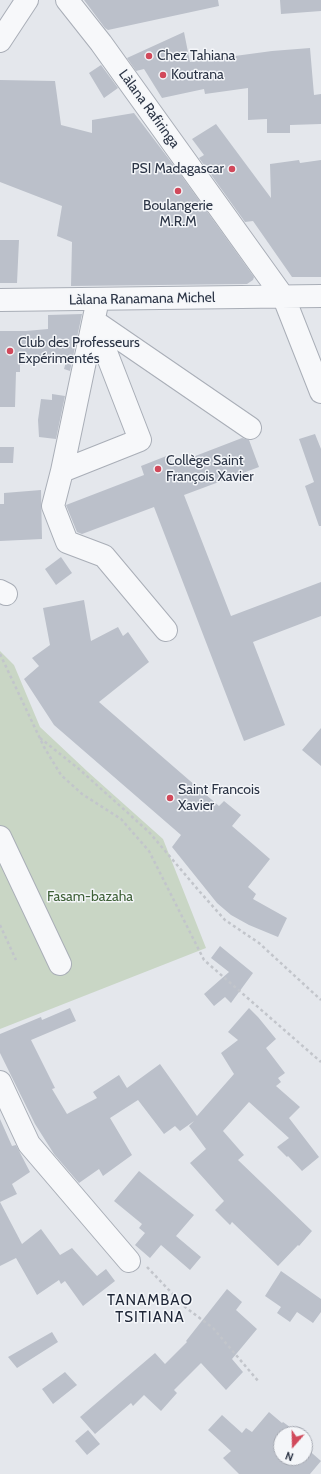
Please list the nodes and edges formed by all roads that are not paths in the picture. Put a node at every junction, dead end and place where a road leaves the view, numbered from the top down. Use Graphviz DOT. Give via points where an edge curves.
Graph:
graph roads {
  1 [pos="27,0"];
  2 [pos="67,0"];
  3 [pos="0,41"];
  4 [pos="321,296"];
  5 [pos="284,298"];
  6 [pos="0,300"];
  7 [pos="98,300"];
  8 [pos="94,321"];
  9 [pos="321,392"];
  10 [pos="250,428"];
  11 [pos="62,471"];
  12 [pos="166,630"];
  13 [pos="0,837"];
  14 [pos="60,964"];
  15 [pos="0,1082"];
  16 [pos="129,1261"];
  1 -- 3 [label="street"];
  2 -- 5 [label="street, Làlana Rafiringa" via="101,43"];
  4 -- 5 [label="street, Làlana Ranamana Michel"];
  5 -- 7 [label="street, Làlana Ranamana Michel"];
  5 -- 9 [label="street, Làlana Rafiringa"];
  6 -- 7 [label="street, Làlana Ranamana Michel"];
  7 -- 8 [label="street"];
  8 -- 10 [label="street"];
  8 -- 11 [label="street"];
  8 -- 11 [label="street" via="140,440"];
  11 -- 12 [label="street" via="53,506 67,542 104,556"];
  13 -- 14 [label="street"];
  15 -- 16 [label="street" via="28,1144"];
}
